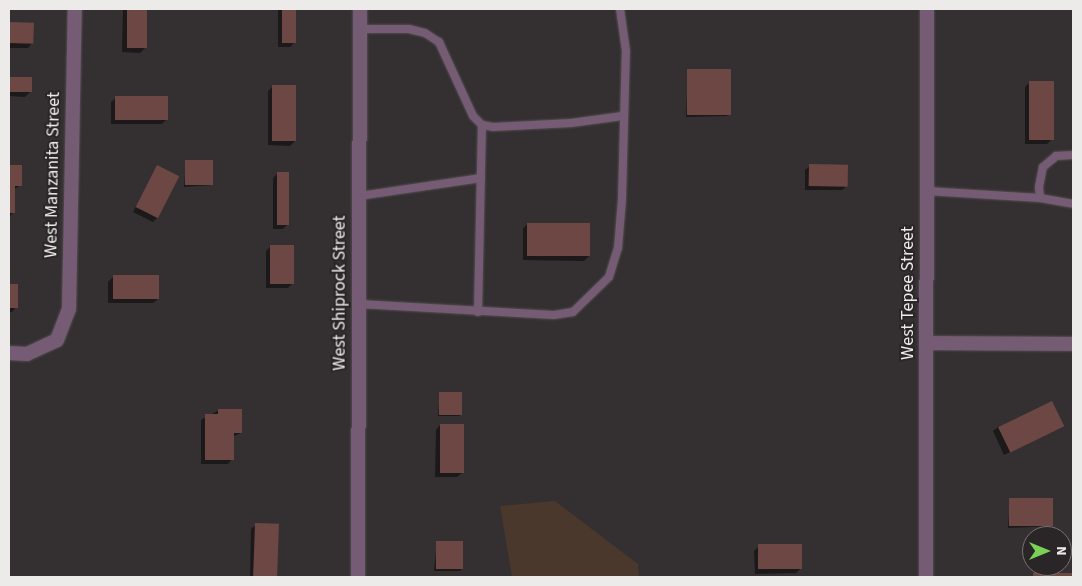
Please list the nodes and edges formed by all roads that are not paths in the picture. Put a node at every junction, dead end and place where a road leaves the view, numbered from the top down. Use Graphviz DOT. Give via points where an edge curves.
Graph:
graph roads {
  1 [pos="75,9"];
  2 [pos="360,9"];
  3 [pos="620,9"];
  4 [pos="927,9"];
  5 [pos="360,29"];
  6 [pos="623,116"];
  7 [pos="482,125"];
  8 [pos="1073,155"];
  9 [pos="481,178"];
  10 [pos="927,191"];
  11 [pos="359,196"];
  12 [pos="1040,198"];
  13 [pos="1073,204"];
  14 [pos="359,304"];
  15 [pos="478,312"];
  16 [pos="926,344"];
  17 [pos="1073,344"];
  18 [pos="9,353"];
  19 [pos="358,577"];
  20 [pos="926,577"];
  1 -- 18 [label="street, West Manzanita Street" via="69,309 57,340 27,354"];
  2 -- 5 [label="street, West Shiprock Street"];
  3 -- 6 [label="lane" via="626,51"];
  4 -- 10 [label="street, West Tepee Street"];
  5 -- 7 [label="lane" via="409,29 440,42 473,116"];
  5 -- 11 [label="street, West Shiprock Street"];
  6 -- 7 [label="lane" via="561,124 493,128"];
  6 -- 15 [label="lane" via="618,248 609,277 573,312 554,315"];
  7 -- 9 [label="lane"];
  8 -- 12 [label="lane" via="1056,156 1043,167 1038,187"];
  9 -- 11 [label="lane"];
  9 -- 15 [label="lane"];
  10 -- 12 [label="lane"];
  10 -- 16 [label="street, West Tepee Street"];
  11 -- 14 [label="street, West Shiprock Street"];
  12 -- 13 [label="lane"];
  14 -- 15 [label="lane"];
  14 -- 19 [label="street, West Shiprock Street"];
  16 -- 17 [label="street"];
  16 -- 20 [label="street, West Tepee Street"];
}
